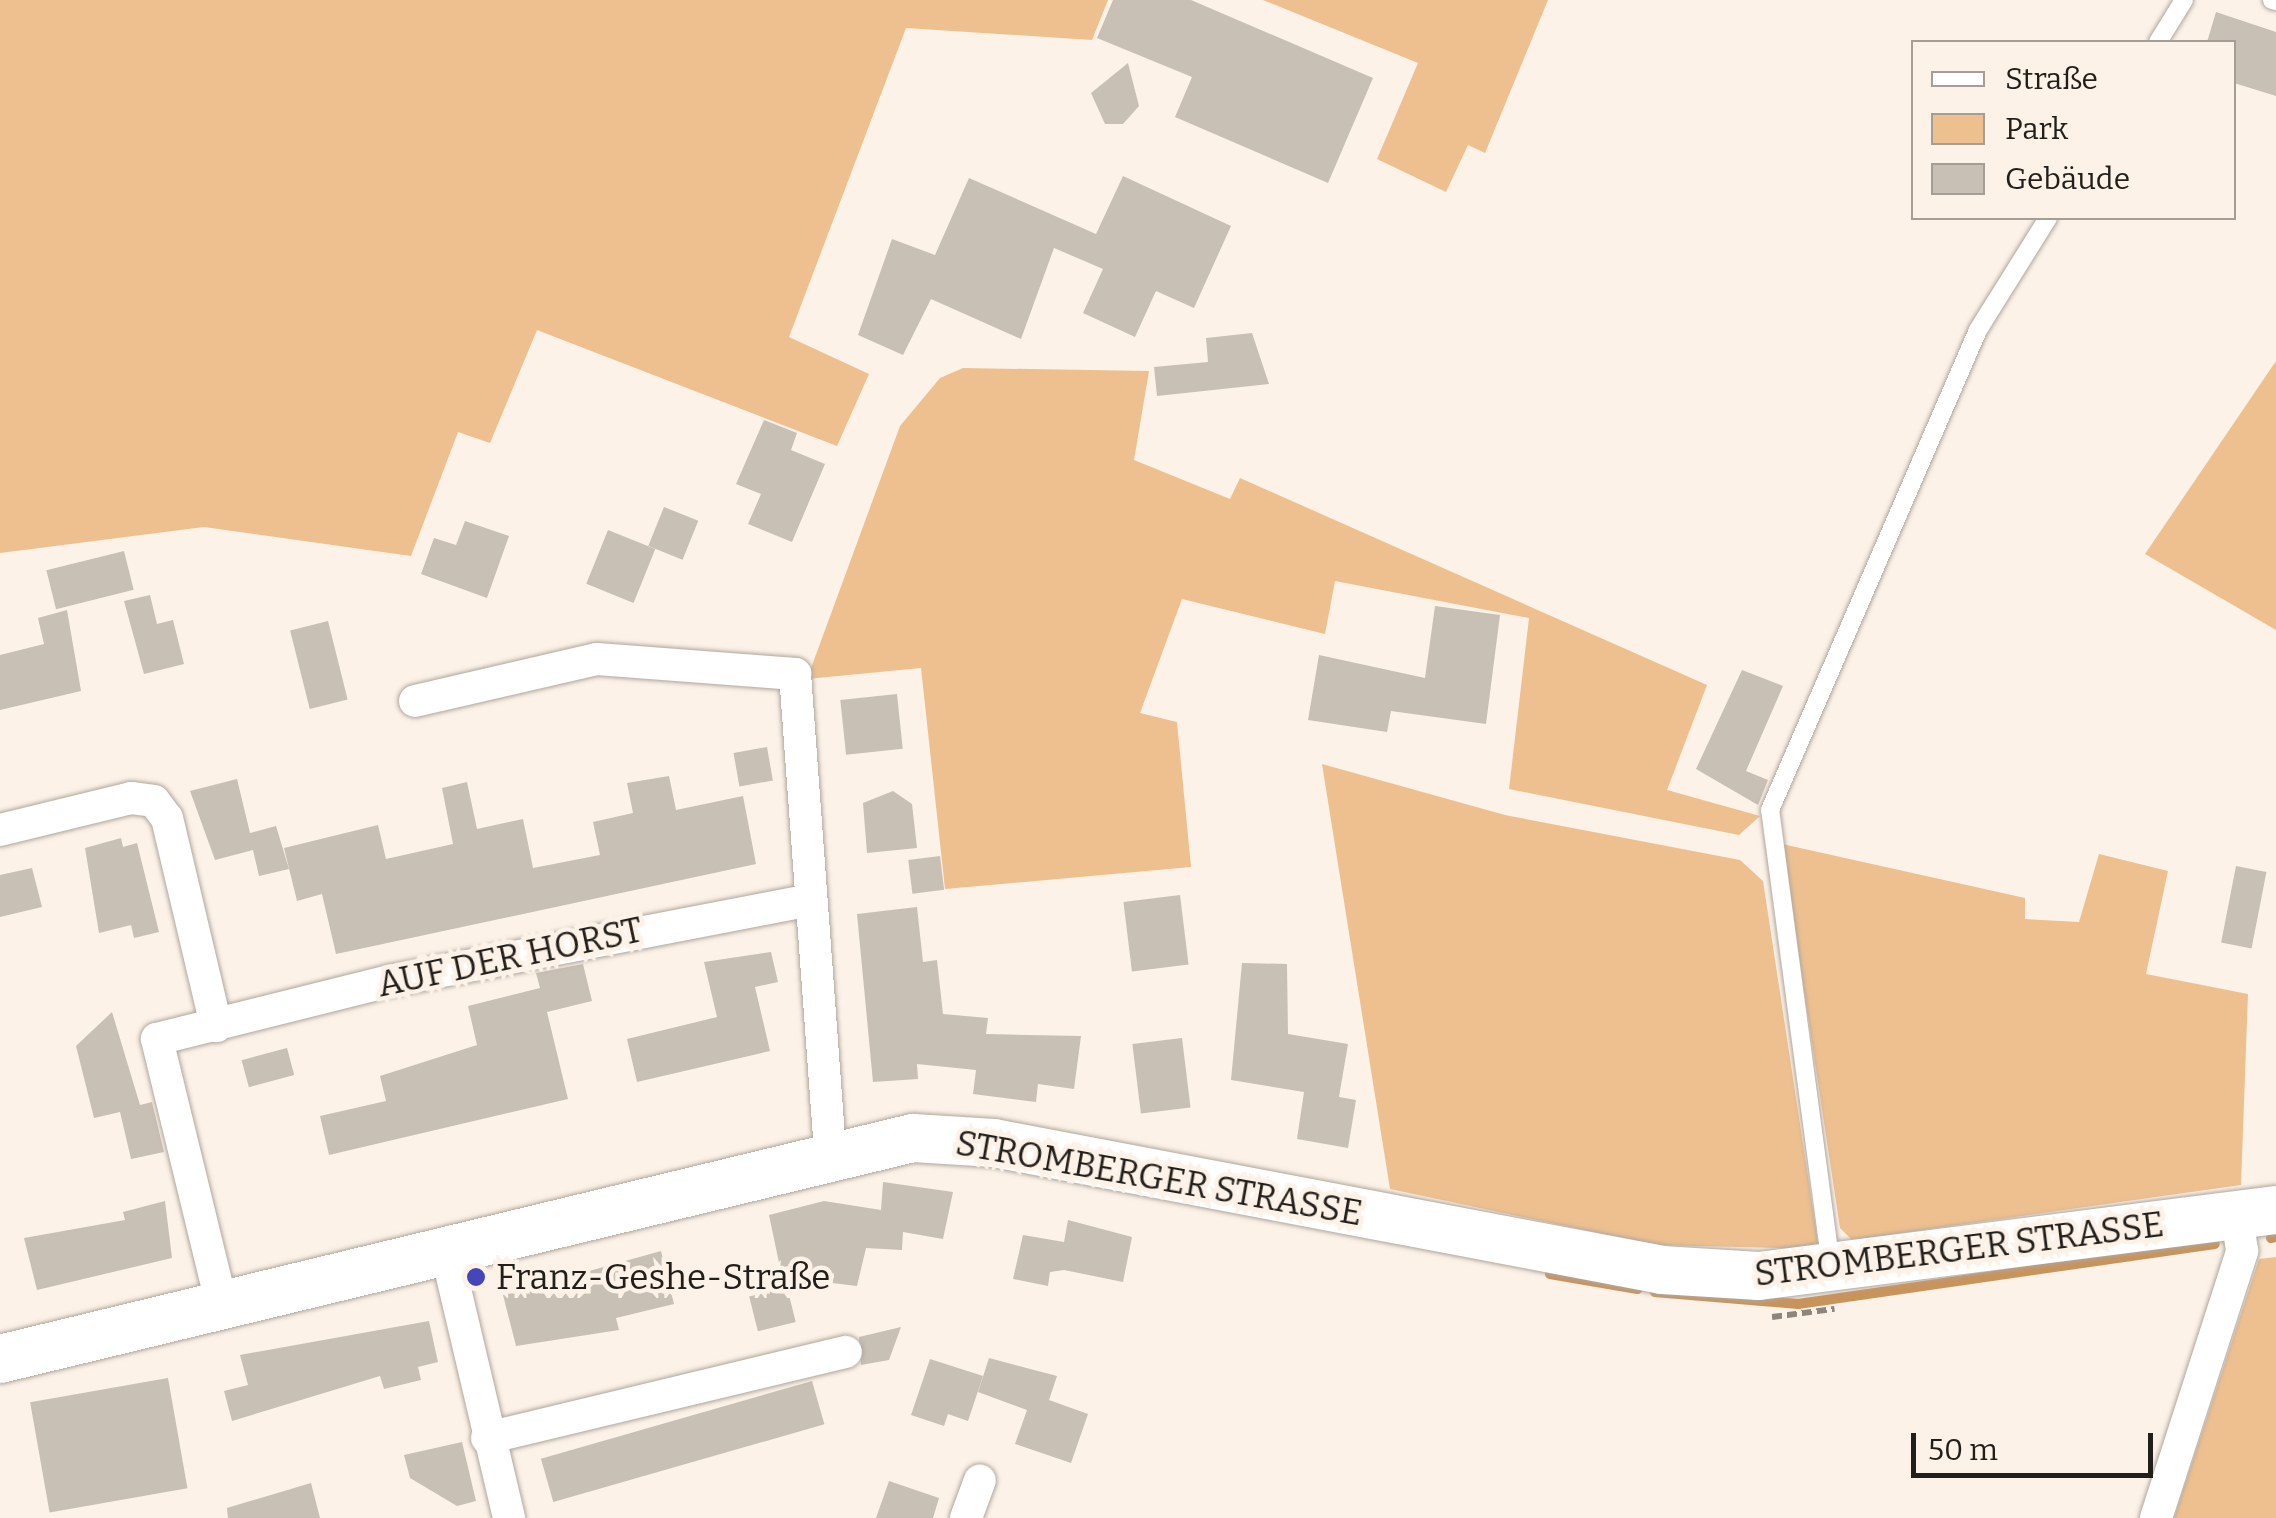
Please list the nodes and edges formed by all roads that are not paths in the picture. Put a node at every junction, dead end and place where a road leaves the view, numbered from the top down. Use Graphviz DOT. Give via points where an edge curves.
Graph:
graph roads {
  1 [pos="2184,0"];
  2 [pos="2159,40"];
  3 [pos="2047,220"];
  4 [pos="415,701"];
  5 [pos="0,830"];
  6 [pos="805,901"];
  7 [pos="216,1026"];
  8 [pos="830,1154"];
  9 [pos="2256,1213"];
  10 [pos="446,1251"];
  11 [pos="1832,1271"];
  12 [pos="222,1306"];
  13 [pos="846,1352"];
  14 [pos="0,1360"];
  15 [pos="486,1438"];
  16 [pos="980,1480"];
  17 [pos="508,1518"];
  18 [pos="966,1518"];
  19 [pos="2156,1518"];
  1 -- 2 [label="lane"];
  3 -- 11 [label="lane" via="1970,347 1770,810"];
  4 -- 6 [label="street" via="597,659 795,674"];
  5 -- 7 [label="street" via="131,798 154,801 167,818"];
  6 -- 7 [label="street, AUF DER HORST" via="428,974"];
  6 -- 8 [label="street"];
  7 -- 12 [label="street, AUF DER HORST" via="157,1039"];
  8 -- 10 [label="main road, STROMBERGER STRASSE"];
  8 -- 11 [label="main road, STROMBERGER STRASSE" via="913,1138 994,1144 1662,1270"];
  9 -- 11 [label="main road, STROMBERGER STRASSE"];
  9 -- 19 [label="street"];
  10 -- 12 [label="main road, STROMBERGER STRASSE"];
  10 -- 15 [label="street"];
  12 -- 14 [label="main road, STROMBERGER STRASSE"];
  13 -- 15 [label="street"];
  15 -- 17 [label="street"];
  16 -- 18 [label="street"];
}
